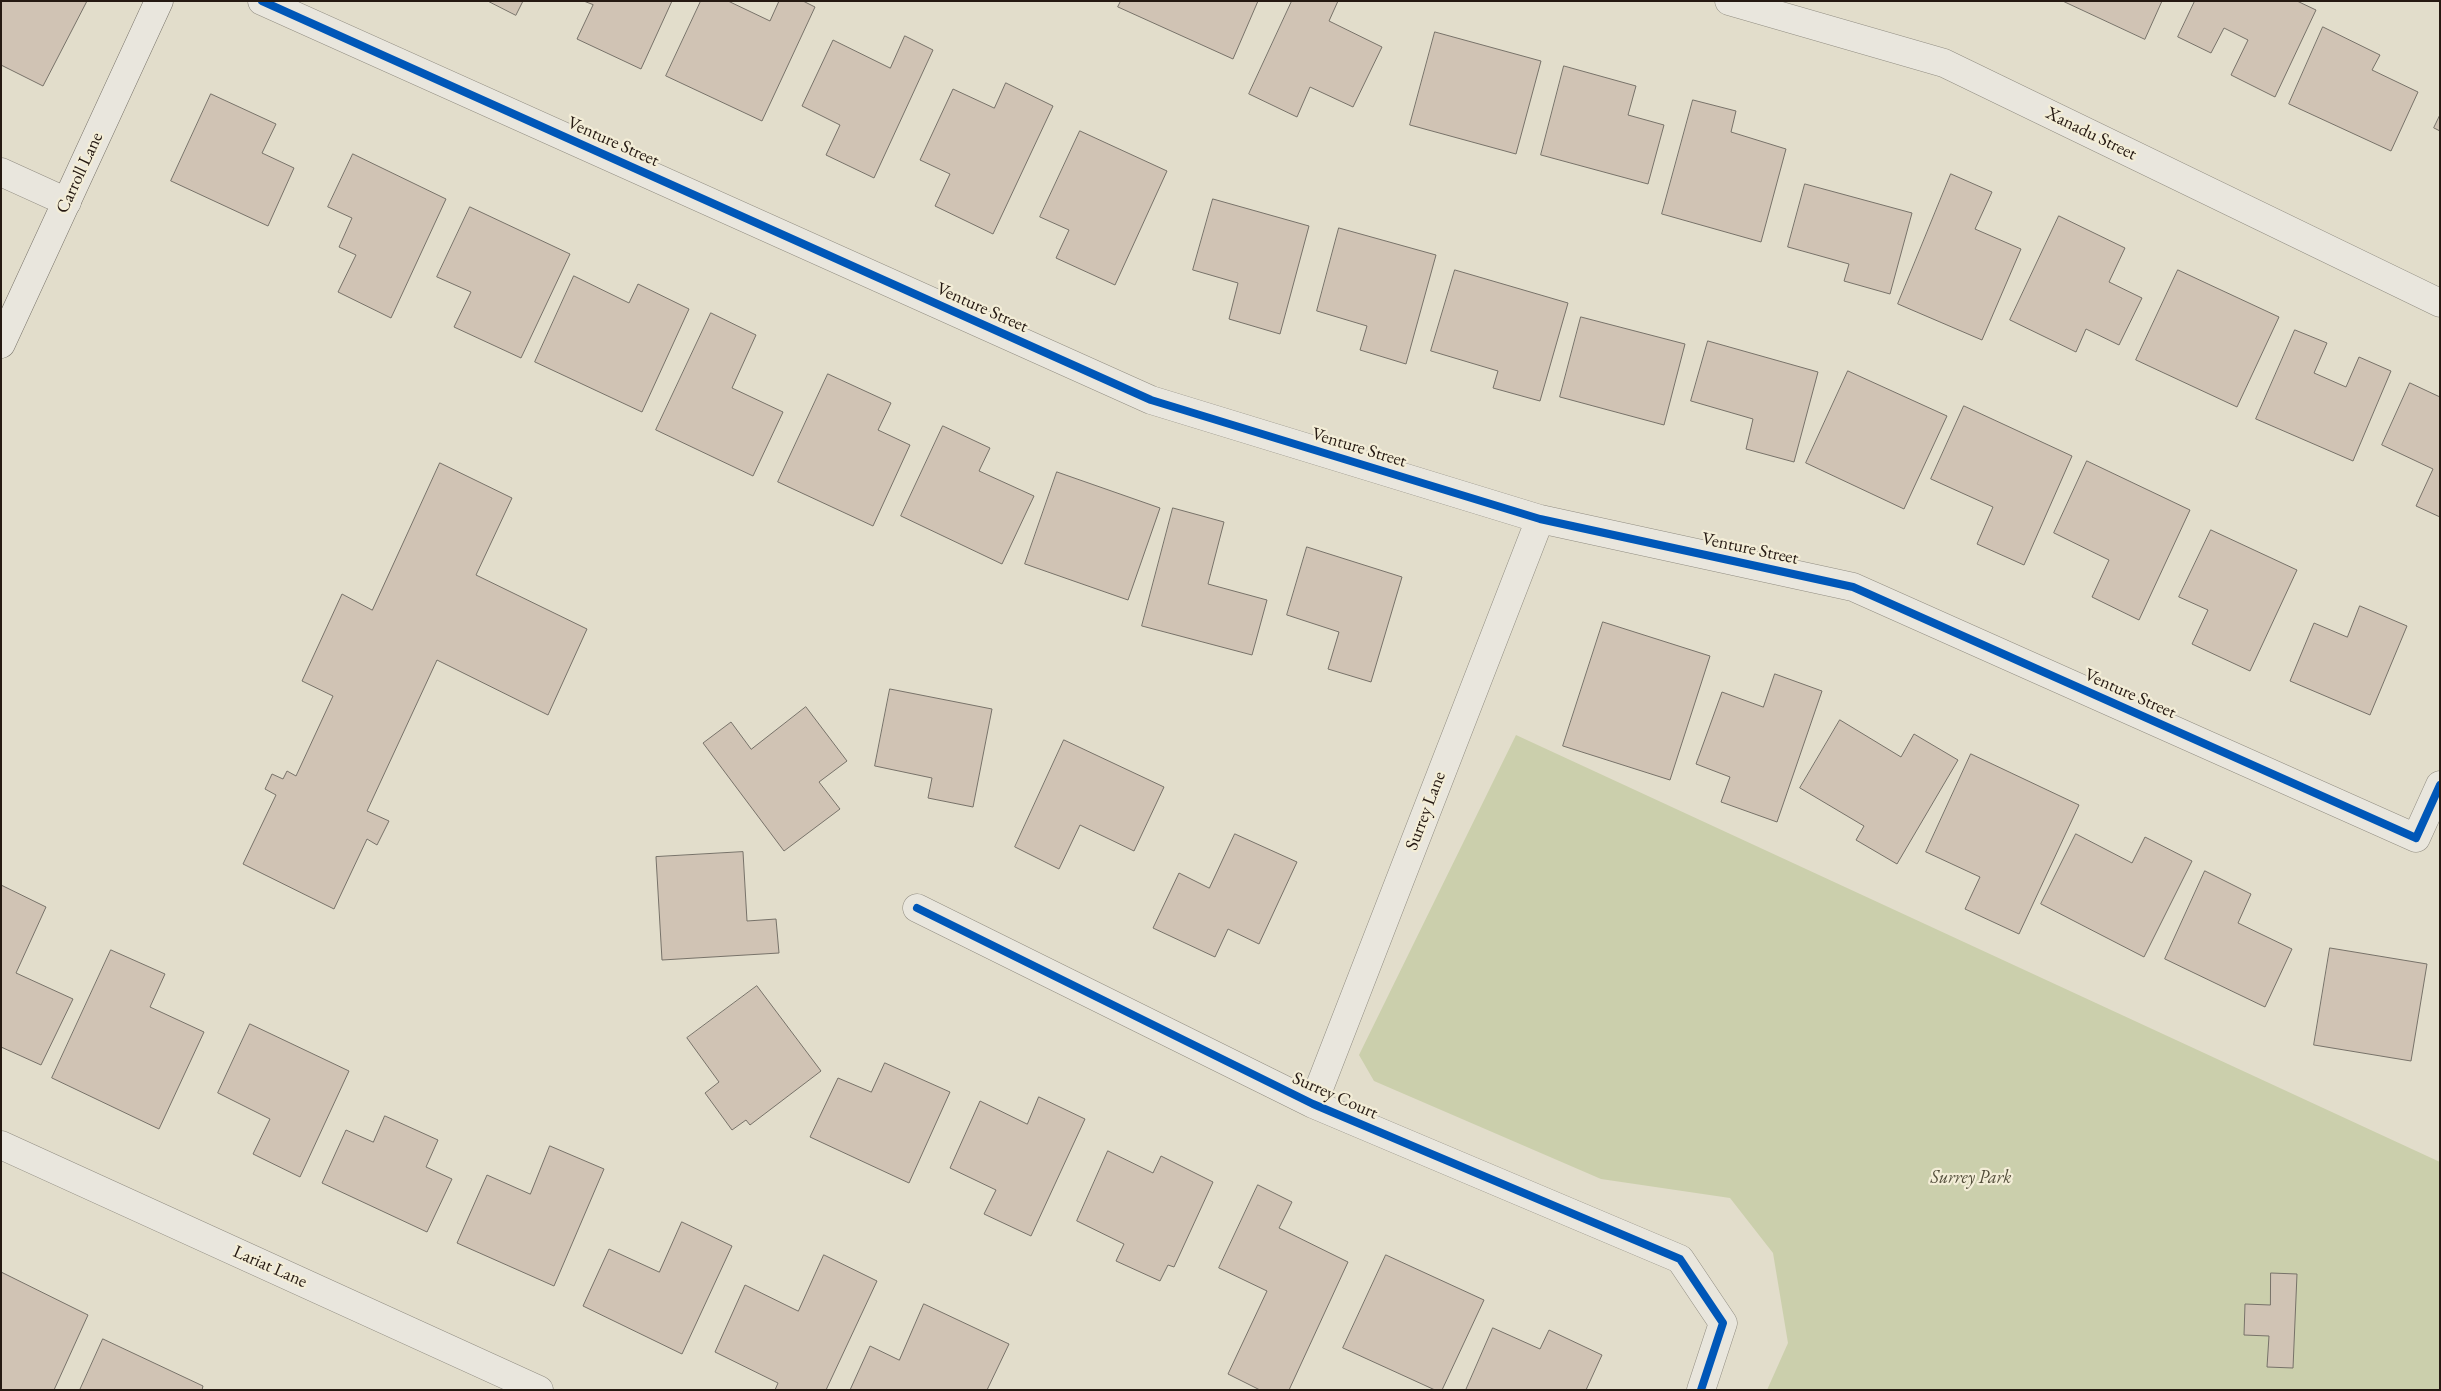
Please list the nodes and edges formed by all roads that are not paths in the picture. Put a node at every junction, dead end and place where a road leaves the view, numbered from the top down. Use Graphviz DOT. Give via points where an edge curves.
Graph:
graph roads {
  1 [pos="159,1"];
  2 [pos="262,1"];
  3 [pos="1729,1"];
  4 [pos="1,172"];
  5 [pos="66,202"];
  6 [pos="2440,303"];
  7 [pos="1,344"];
  8 [pos="1540,519"];
  9 [pos="2440,785"];
  10 [pos="917,908"];
  11 [pos="1313,1104"];
  12 [pos="1,1145"];
  13 [pos="539,1390"];
  14 [pos="1701,1390"];
  1 -- 5 [label="street, Carroll Lane"];
  2 -- 8 [label="street, Venture Street" via="1151,400"];
  3 -- 6 [label="street, Xanadu Street" via="1944,63"];
  4 -- 5 [label="street"];
  5 -- 7 [label="street, Carroll Lane"];
  8 -- 9 [label="street, Venture Street" via="1853,587 2416,838"];
  8 -- 11 [label="street, Surrey Lane"];
  10 -- 11 [label="street, Surrey Court"];
  11 -- 14 [label="street, Surrey Court" via="1680,1259 1723,1323"];
  12 -- 13 [label="street, Lariat Lane"];
}
